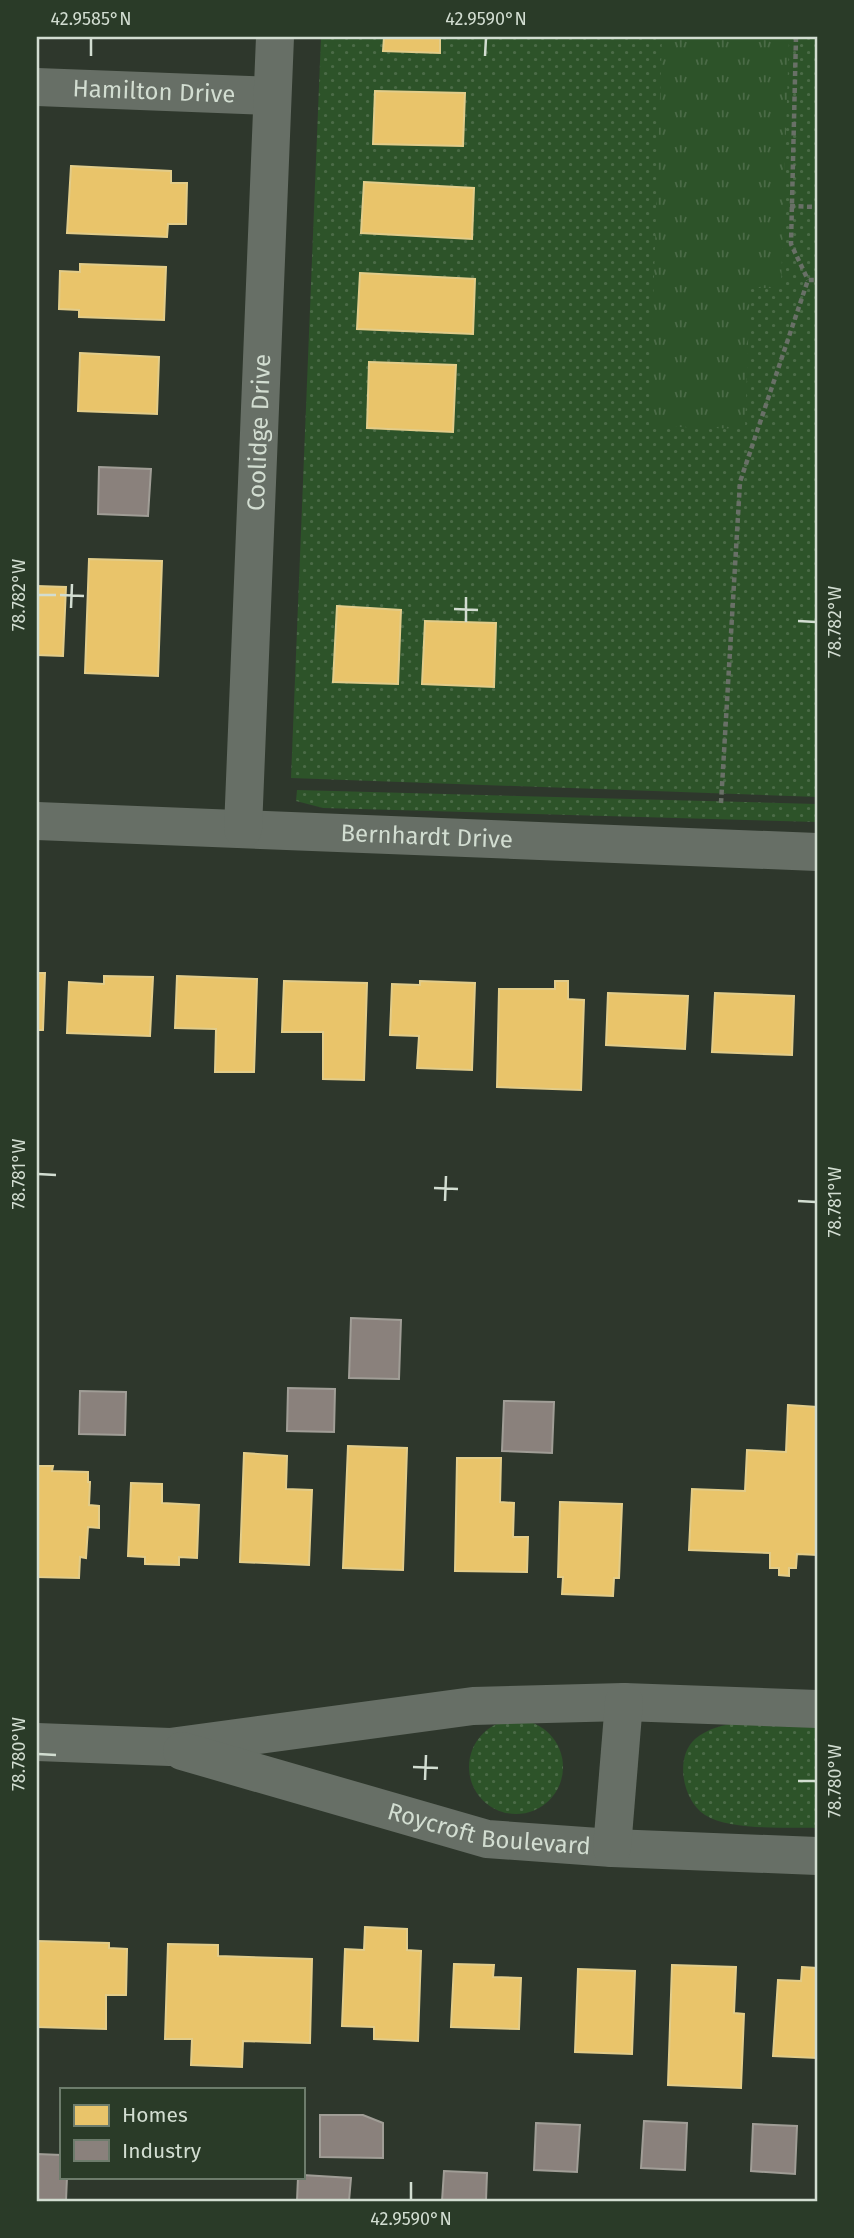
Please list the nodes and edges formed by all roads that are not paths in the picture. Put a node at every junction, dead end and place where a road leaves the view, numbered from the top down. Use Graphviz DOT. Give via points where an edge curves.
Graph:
graph roads {
  1 [pos="275,37"];
  2 [pos="37,87"];
  3 [pos="272,96"];
  4 [pos="37,821"];
  5 [pos="243,829"];
  6 [pos="817,852"];
  7 [pos="624,1702"];
  8 [pos="817,1709"];
  9 [pos="37,1742"];
  10 [pos="170,1747"];
  11 [pos="612,1848"];
  12 [pos="817,1856"];
  1 -- 3 [label="street, Coolidge Drive"];
  2 -- 3 [label="street, Hamilton Drive"];
  3 -- 5 [label="street, Coolidge Drive"];
  4 -- 5 [label="street, Bernhardt Drive"];
  5 -- 6 [label="street, Bernhardt Drive"];
  7 -- 8 [label="street, Roycroft Boulevard"];
  7 -- 10 [label="street, Roycroft Boulevard" via="473,1706"];
  7 -- 11 [label="street"];
  9 -- 10 [label="street, Roycroft Boulevard"];
  10 -- 11 [label="street, Roycroft Boulevard" via="487,1839"];
  11 -- 12 [label="street, Roycroft Boulevard"];
}
